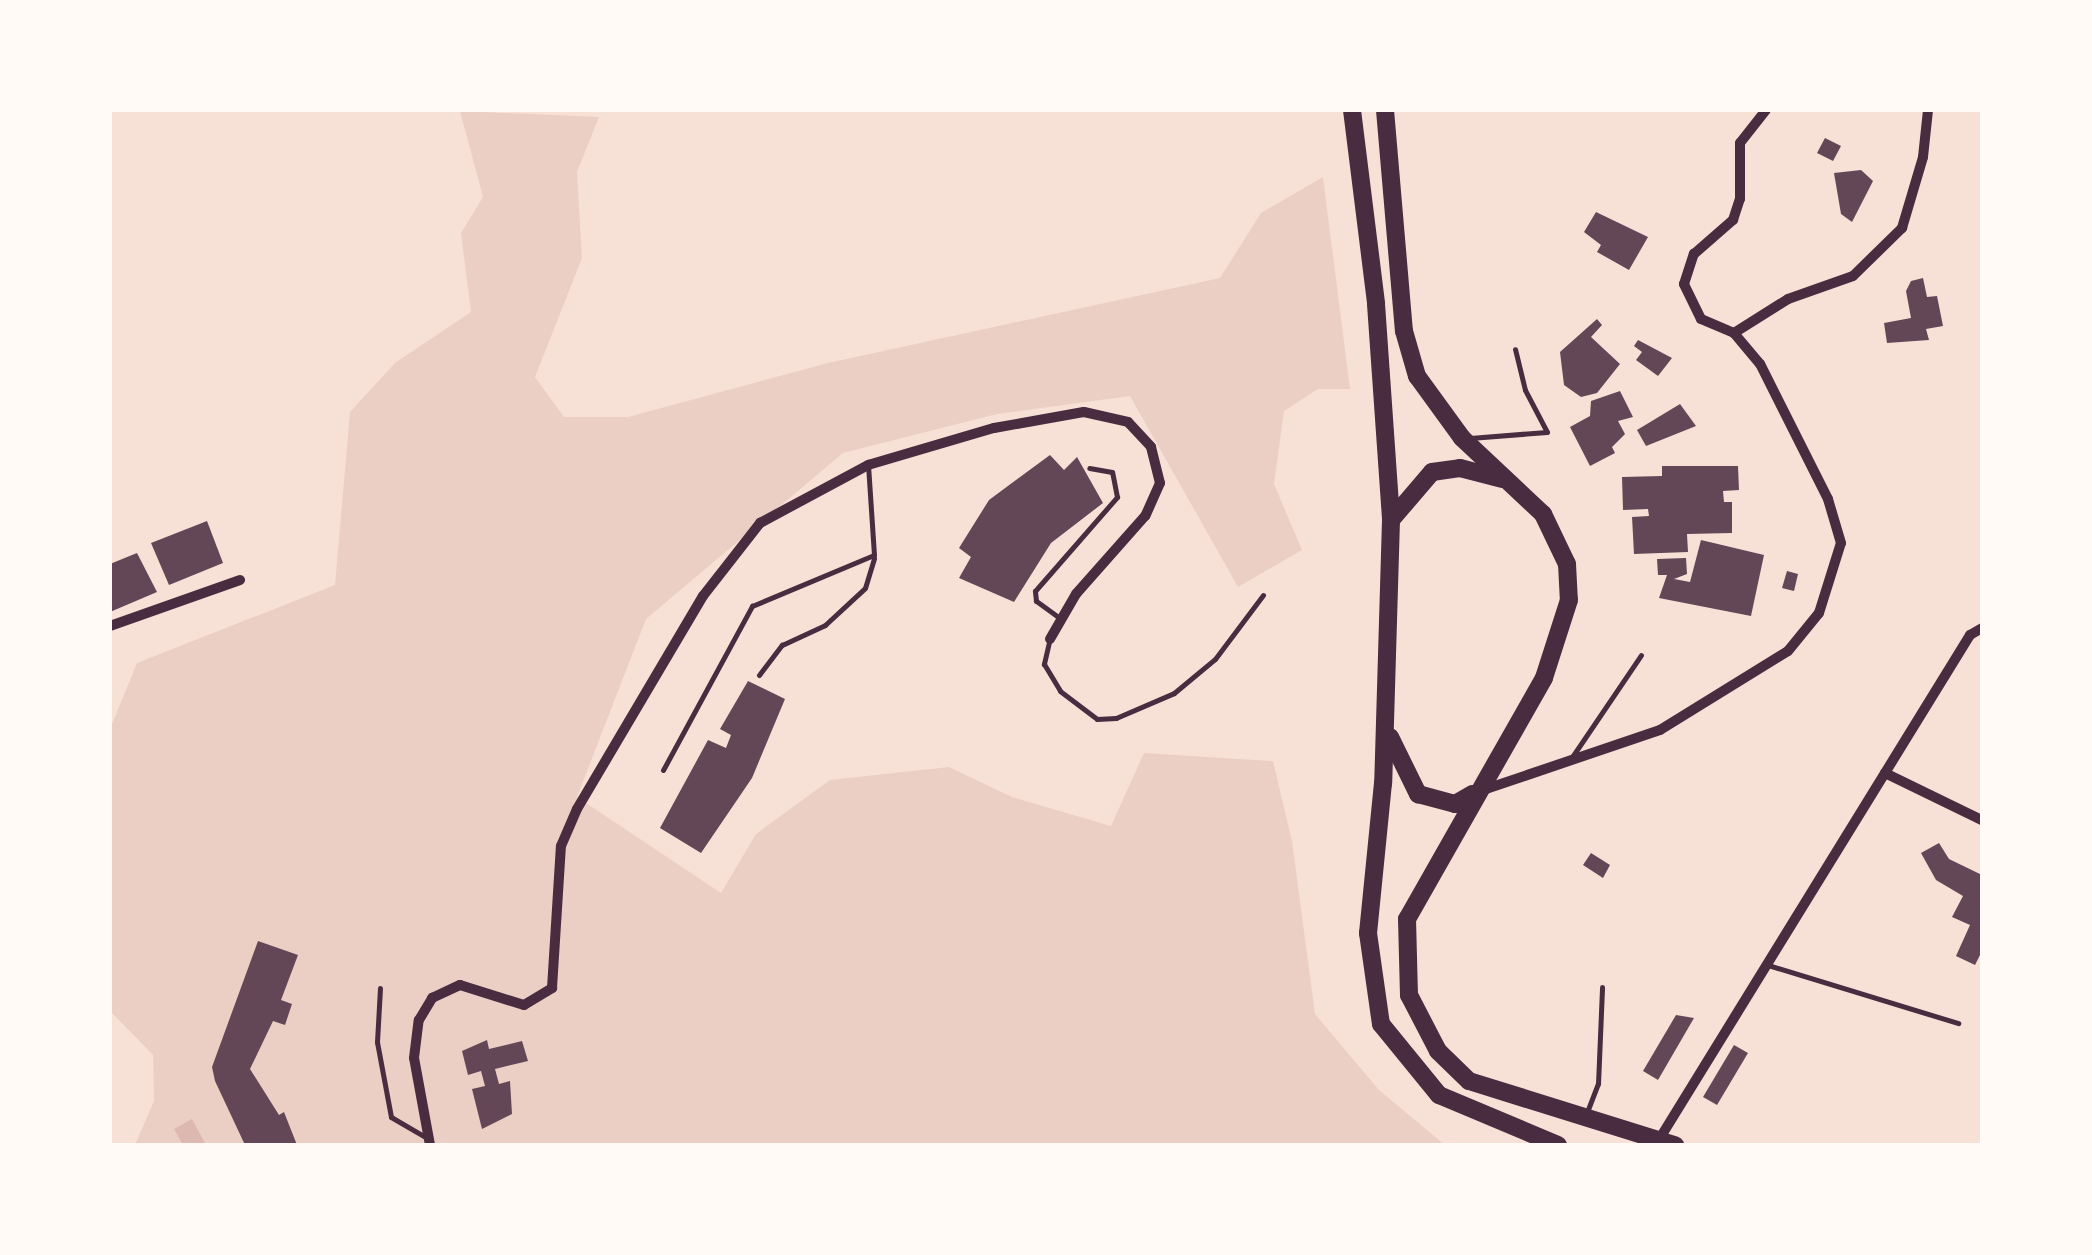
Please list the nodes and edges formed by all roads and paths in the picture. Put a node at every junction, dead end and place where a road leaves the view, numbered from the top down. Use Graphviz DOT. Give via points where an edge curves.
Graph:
graph roads {
  1 [pos="1352,110"];
  2 [pos="1385,110"];
  3 [pos="1766,110"];
  4 [pos="1928,110"];
  5 [pos="1734,333"];
  6 [pos="1515,349"];
  7 [pos="1462,438"];
  8 [pos="868,465"];
  9 [pos="1089,468"];
  10 [pos="1520,488"];
  11 [pos="1391,520"];
  12 [pos="874,555"];
  13 [pos="240,580"];
  14 [pos="1264,595"];
  15 [pos="1061,619"];
  16 [pos="110,626"];
  17 [pos="1982,628"];
  18 [pos="1050,639"];
  19 [pos="1641,655"];
  20 [pos="759,675"];
  21 [pos="1386,727"];
  22 [pos="1572,757"];
  23 [pos="663,770"];
  24 [pos="1885,773"];
  25 [pos="1474,793"];
  26 [pos="1982,820"];
  27 [pos="1768,965"];
  28 [pos="1602,986"];
  29 [pos="380,988"];
  30 [pos="1958,1023"];
  31 [pos="1584,1120"];
  32 [pos="430,1142"];
  33 [pos="1668,1142"];
  34 [pos="1558,1145"];
  1 -- 11 [label="main road" via="1378,319"];
  2 -- 7 [label="main road" via="1404,331 1417,376"];
  3 -- 5 [label="street" via="1740,143 1740,199 1733,220 1694,254 1684,284 1701,319"];
  4 -- 5 [label="street" via="1923,157 1902,228 1854,276 1788,299"];
  5 -- 22 [label="street" via="1760,364 1828,500 1841,543 1820,613 1788,650 1660,730"];
  6 -- 7 [label="lane" via="1525,390 1547,432"];
  7 -- 10 [label="main road"];
  8 -- 12 [label="lane"];
  8 -- 15 [label="street" via="994,428 1084,412 1128,422 1151,447 1160,483 1146,516"];
  8 -- 32 [label="street" via="760,523 703,596 561,846 552,988 524,1005 460,985 432,998 419,1020 414,1058"];
  9 -- 15 [label="lane" via="1112,472 1117,497 1036,592 1036,601"];
  10 -- 11 [label="main road" via="1488,473 1432,472"];
  10 -- 25 [label="main road" via="1543,514 1567,564 1566,623 1544,678"];
  11 -- 21 [label="main road"];
  12 -- 20 [label="lane" via="865,588 825,625 782,645"];
  12 -- 23 [label="lane" via="752,606"];
  13 -- 16 [label="street"];
  14 -- 18 [label="lane" via="1215,659 1144,710 1116,718 1097,719 1060,691 1044,664"];
  15 -- 18 [label="street"];
  17 -- 24 [label="street" via="1970,635"];
  19 -- 22 [label="lane"];
  21 -- 25 [label="main road" via="1418,794 1455,804"];
  21 -- 34 [label="main road" via="1368,933 1381,1024 1439,1095"];
  22 -- 25 [label="street"];
  24 -- 26 [label="street"];
  24 -- 27 [label="street"];
  25 -- 31 [label="main road" via="1407,919 1409,995 1438,1051 1469,1081"];
  27 -- 30 [label="lane"];
  27 -- 33 [label="street"];
  28 -- 31 [label="lane" via="1598,1084"];
  29 -- 32 [label="lane" via="376,1028 391,1117"];
  31 -- 33 [label="main road"];
}
